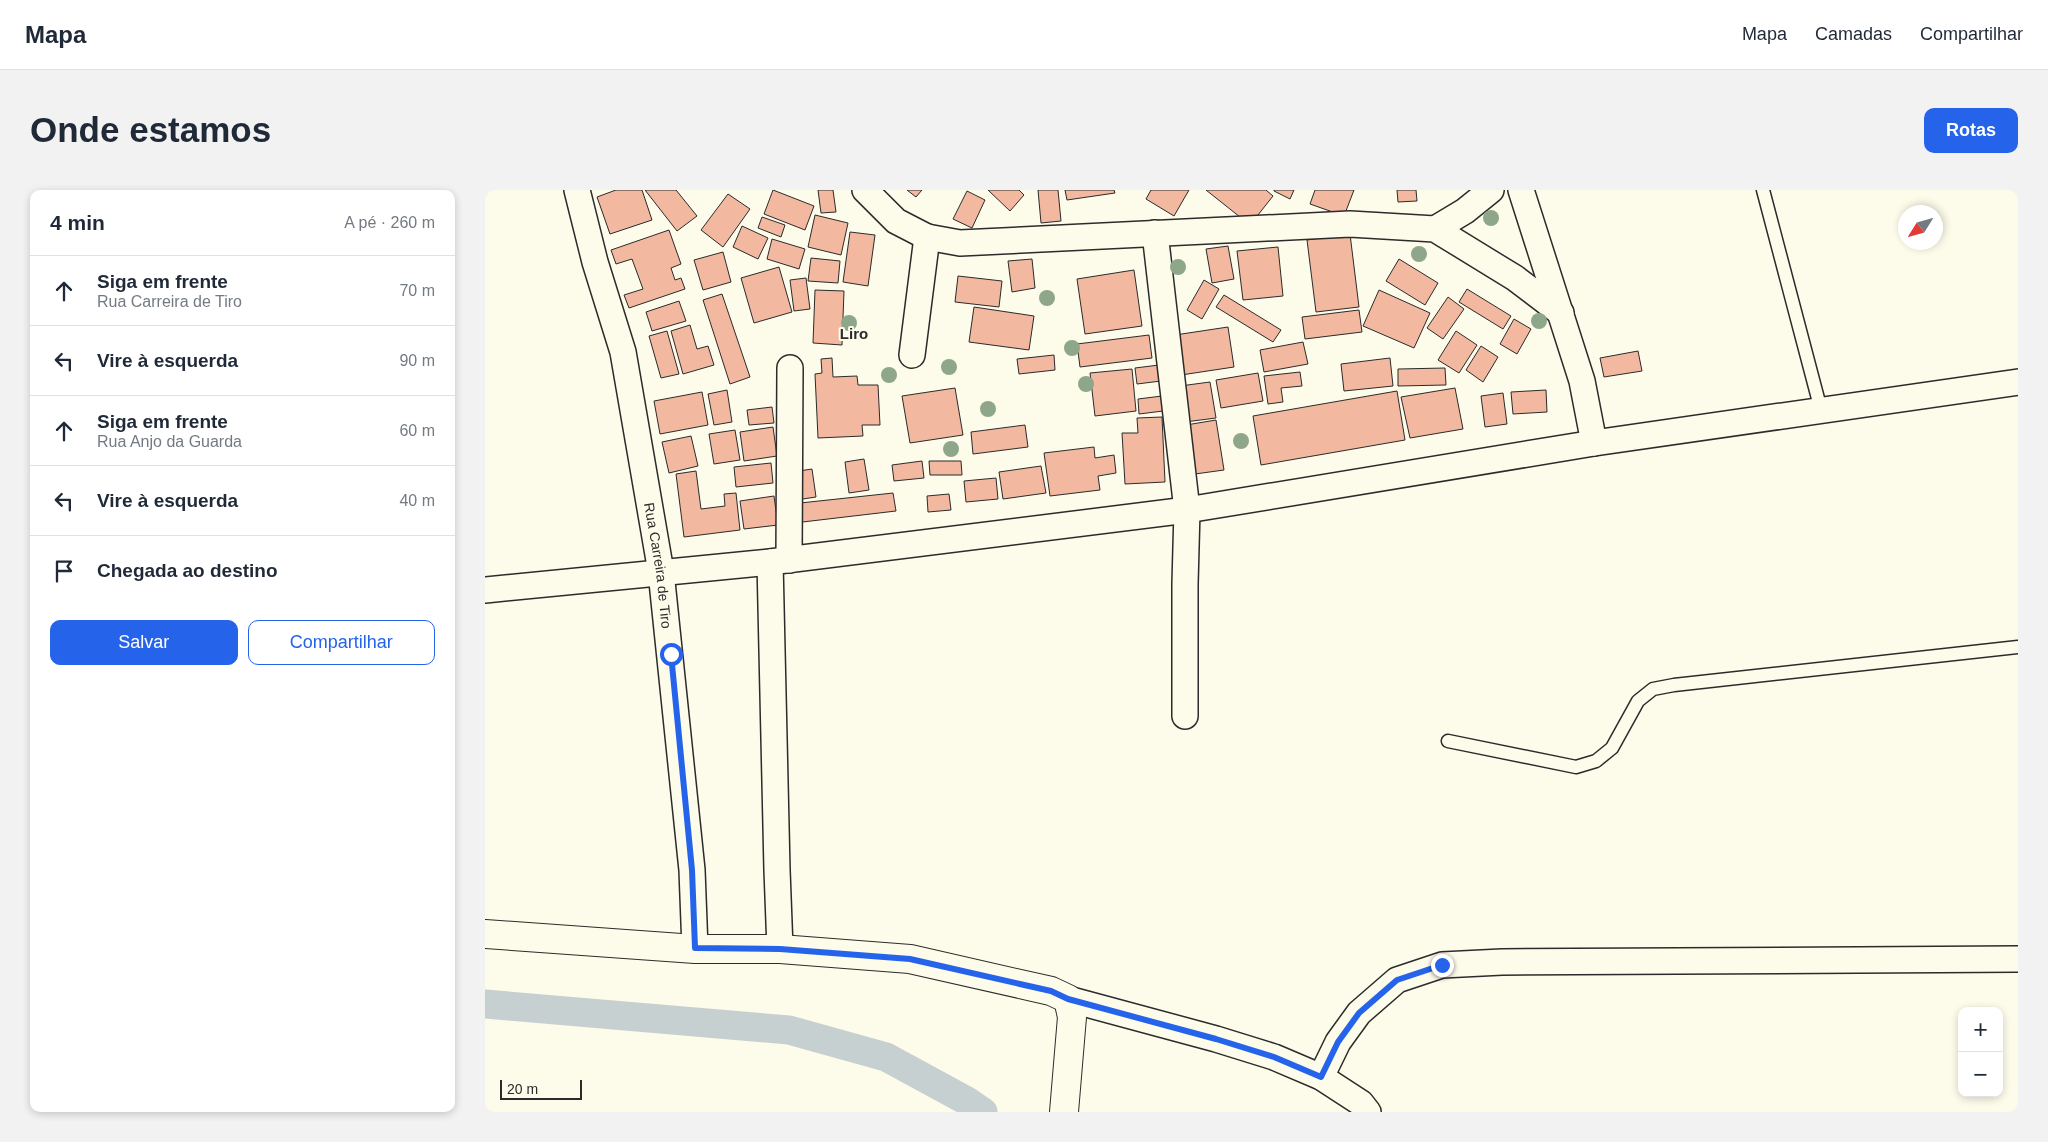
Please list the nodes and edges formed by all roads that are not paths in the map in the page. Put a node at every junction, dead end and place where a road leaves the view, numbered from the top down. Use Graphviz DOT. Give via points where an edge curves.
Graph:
graph roads {
  1 [pos="577,190"];
  2 [pos="865,190"];
  3 [pos="1491,190"];
  4 [pos="1521,190"];
  5 [pos="1763,190"];
  6 [pos="1435,229"];
  7 [pos="1155,233"];
  8 [pos="927,237"];
  9 [pos="1561,313"];
  10 [pos="912,355"];
  11 [pos="790,368"];
  12 [pos="2018,382"];
  13 [pos="1821,410"];
  14 [pos="1594,443"];
  15 [pos="1187,510"];
  16 [pos="780,561"];
  17 [pos="661,572"];
  18 [pos="485,590"];
  19 [pos="2018,647"];
  20 [pos="1185,716"];
  21 [pos="1448,740"];
  22 [pos="485,934"];
  23 [pos="695,948"];
  24 [pos="780,949"];
  25 [pos="2018,959"];
  26 [pos="1068,999"];
  27 [pos="1321,1077"];
  28 [pos="1064,1112"];
  29 [pos="1368,1112"];
  1 -- 17 [label="street, Rua Carreira de Tiro" via="623,352"];
  2 -- 8 [label="street" via="896,221"];
  3 -- 6 [label="street"];
  4 -- 9 [label="street"];
  5 -- 13 [label="lane"];
  6 -- 7 [label="street" via="1350,224"];
  6 -- 9 [label="street" via="1515,278"];
  7 -- 8 [label="street" via="960,243"];
  7 -- 15 [label="street"];
  8 -- 10 [label="street"];
  9 -- 14 [label="street" via="1582,380"];
  11 -- 16 [label="street"];
  12 -- 13 [label="street"];
  13 -- 14 [label="street"];
  14 -- 15 [label="street"];
  15 -- 16 [label="street"];
  15 -- 20 [label="street"];
  16 -- 17 [label="street"];
  16 -- 24 [label="street" via="777,870"];
  17 -- 18 [label="street"];
  17 -- 23 [label="street, Rua Carreira de Tiro" via="692,870"];
  19 -- 21 [label="lane" via="1653,689 1638,701 1612,748 1596,761 1576,767"];
  22 -- 23 [label="street"];
  23 -- 24 [label="street"];
  24 -- 26 [label="street" via="910,959 1051,991"];
  25 -- 27 [label="street" via="1442,965 1397,980 1359,1013 1338,1042"];
  26 -- 27 [label="street" via="1216,1039 1274,1057"];
  26 -- 28 [label="street" via="1072,1017"];
  27 -- 29 [label="street" via="1361,1103"];
}
